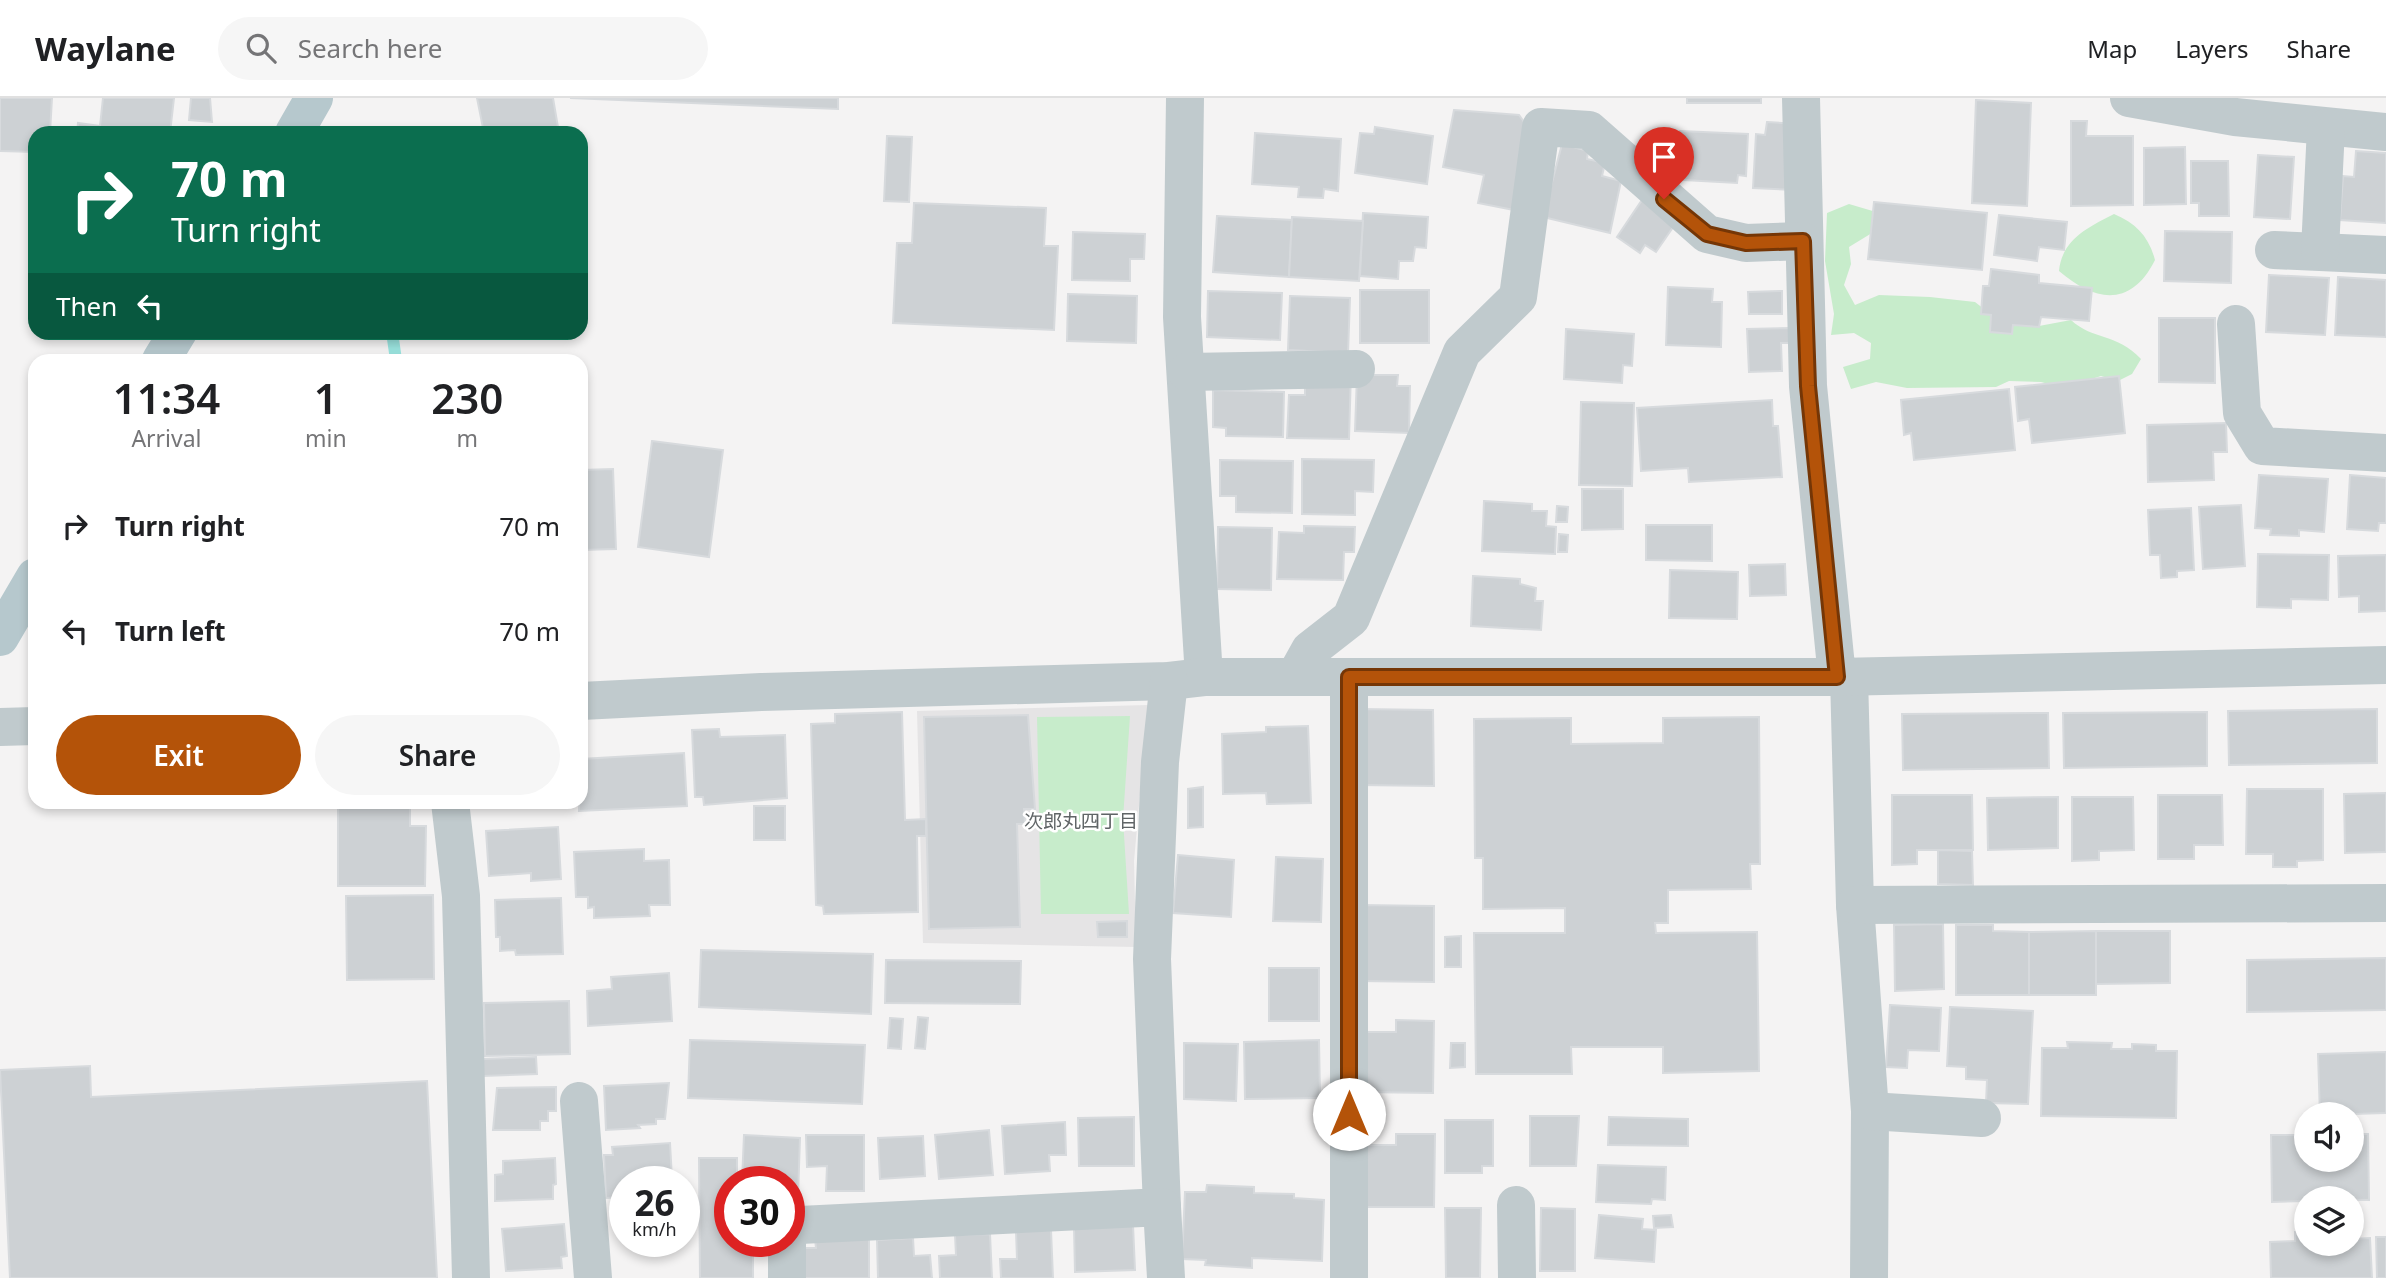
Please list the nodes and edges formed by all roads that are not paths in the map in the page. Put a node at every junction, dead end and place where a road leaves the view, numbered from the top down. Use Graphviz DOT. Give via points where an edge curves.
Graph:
graph roads {
  1 [pos="314,98"];
  2 [pos="1185,98"];
  3 [pos="1801,98"];
  4 [pos="2129,98"];
  5 [pos="298,126"];
  6 [pos="2326,128"];
  7 [pos="2386,132"];
  8 [pos="1803,241"];
  9 [pos="2274,250"];
  10 [pos="2320,250"];
  11 [pos="2386,256"];
  12 [pos="2236,324"];
  13 [pos="1356,369"];
  14 [pos="1187,372"];
  15 [pos="2386,453"];
  16 [pos="28,589"];
  17 [pos="0,636"];
  18 [pos="2386,666"];
  19 [pos="1295,677"];
  20 [pos="1349,677"];
  21 [pos="1843,677"];
  22 [pos="1186,679"];
  23 [pos="588,701"];
  24 [pos="28,726"];
  25 [pos="0,727"];
  26 [pos="451,809"];
  27 [pos="2386,903"];
  28 [pos="1855,905"];
  29 [pos="579,1101"];
  30 [pos="1870,1111"];
  31 [pos="1982,1118"];
  32 [pos="1516,1205"];
  33 [pos="1162,1207"];
  34 [pos="805,1225"];
  35 [pos="787,1257"];
  36 [pos="471,1278"];
  37 [pos="593,1278"];
  38 [pos="787,1278"];
  39 [pos="1166,1278"];
  40 [pos="1349,1278"];
  41 [pos="1517,1278"];
  42 [pos="1869,1278"];
  1 -- 5 [label="main road"];
  2 -- 14 [label="street" via="1182,317"];
  3 -- 8 [label="street"];
  4 -- 6 [label="street"];
  6 -- 7 [label="street"];
  6 -- 10 [label="street"];
  8 -- 19 [label="street" via="1746,243 1707,234 1589,130 1541,127 1518,297 1462,352 1351,618 1310,650"];
  8 -- 21 [label="street" via="1810,409"];
  9 -- 10 [label="street"];
  10 -- 11 [label="street"];
  12 -- 15 [label="street" via="2242,413 2262,446"];
  13 -- 14 [label="street"];
  14 -- 22 [label="street"];
  16 -- 17 [label="main road"];
  18 -- 21 [label="street"];
  19 -- 20 [label="street"];
  19 -- 22 [label="street"];
  20 -- 21 [label="street"];
  20 -- 40 [label="street"];
  21 -- 28 [label="street"];
  22 -- 23 [label="street"];
  22 -- 33 [label="street" via="1160,762 1152,959"];
  24 -- 25 [label="street"];
  26 -- 36 [label="street" via="461,896"];
  27 -- 28 [label="street"];
  28 -- 30 [label="street"];
  29 -- 37 [label="street"];
  30 -- 31 [label="street"];
  30 -- 42 [label="street"];
  32 -- 41 [label="street"];
  33 -- 34 [label="street"];
  33 -- 39 [label="street"];
  35 -- 38 [label="street"];
}
